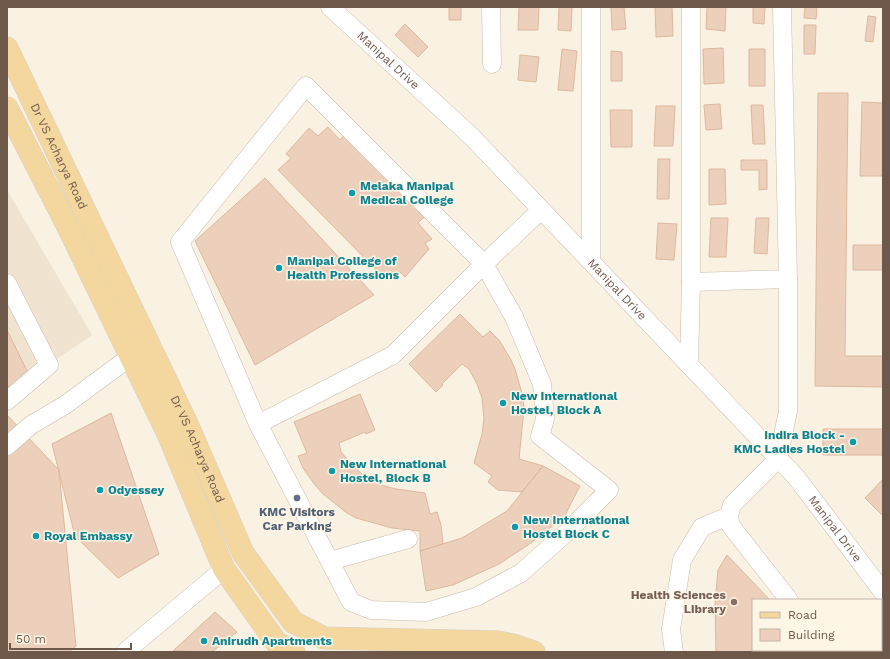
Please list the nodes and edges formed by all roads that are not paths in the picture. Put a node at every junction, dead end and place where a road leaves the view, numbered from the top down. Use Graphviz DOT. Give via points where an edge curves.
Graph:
graph roads {
  1 [pos="330,7"];
  2 [pos="491,7"];
  3 [pos="591,7"];
  4 [pos="691,7"];
  5 [pos="782,7"];
  6 [pos="7,48"];
  7 [pos="492,64"];
  8 [pos="7,108"];
  9 [pos="541,210"];
  10 [pos="591,262"];
  11 [pos="484,264"];
  12 [pos="788,279"];
  13 [pos="691,282"];
  14 [pos="7,283"];
  15 [pos="130,357"];
  16 [pos="689,365"];
  17 [pos="7,401"];
  18 [pos="258,424"];
  19 [pos="190,428"];
  20 [pos="168,434"];
  21 [pos="7,446"];
  22 [pos="778,459"];
  23 [pos="729,516"];
  24 [pos="408,539"];
  25 [pos="330,561"];
  26 [pos="224,569"];
  27 [pos="883,592"];
  28 [pos="788,599"];
  29 [pos="125,652"];
  30 [pos="294,652"];
  31 [pos="534,652"];
  32 [pos="674,652"];
  1 -- 9 [label="street, Manipal Drive" via="472,137"];
  2 -- 7 [label="street"];
  3 -- 10 [label="street"];
  4 -- 13 [label="street"];
  5 -- 12 [label="street"];
  6 -- 19 [label="main road, Dr VS Acharya Road"];
  8 -- 15 [label="main road, Dr VS Acharya Road"];
  9 -- 10 [label="street, Manipal Drive"];
  9 -- 11 [label="street"];
  10 -- 16 [label="street, Manipal Drive"];
  11 -- 18 [label="street" via="393,355"];
  11 -- 18 [label="street" via="306,86 180,242"];
  11 -- 25 [label="street" via="514,317 542,384 545,419 540,436 609,490 521,573 476,597 426,612 371,610 352,602"];
  12 -- 13 [label="street"];
  12 -- 22 [label="street" via="788,411"];
  13 -- 16 [label="street"];
  14 -- 17 [label="street" via="49,365"];
  15 -- 20 [label="main road, Dr VS Acharya Road"];
  15 -- 21 [label="street" via="65,405 31,425"];
  16 -- 22 [label="street, Manipal Drive"];
  18 -- 25 [label="street"];
  19 -- 20 [label="main road"];
  19 -- 31 [label="main road, Dr VS Acharya Road" via="243,553 293,622 324,638 498,642"];
  20 -- 26 [label="main road, Dr VS Acharya Road"];
  22 -- 23 [label="street" via="732,505"];
  22 -- 27 [label="street, Manipal Drive" via="796,477"];
  23 -- 28 [label="street" via="731,526"];
  23 -- 32 [label="street" via="702,528 682,560 671,629"];
  24 -- 25 [label="street"];
  26 -- 29 [label="street"];
  26 -- 30 [label="main road, Dr VS Acharya Road" via="276,642"];
}
